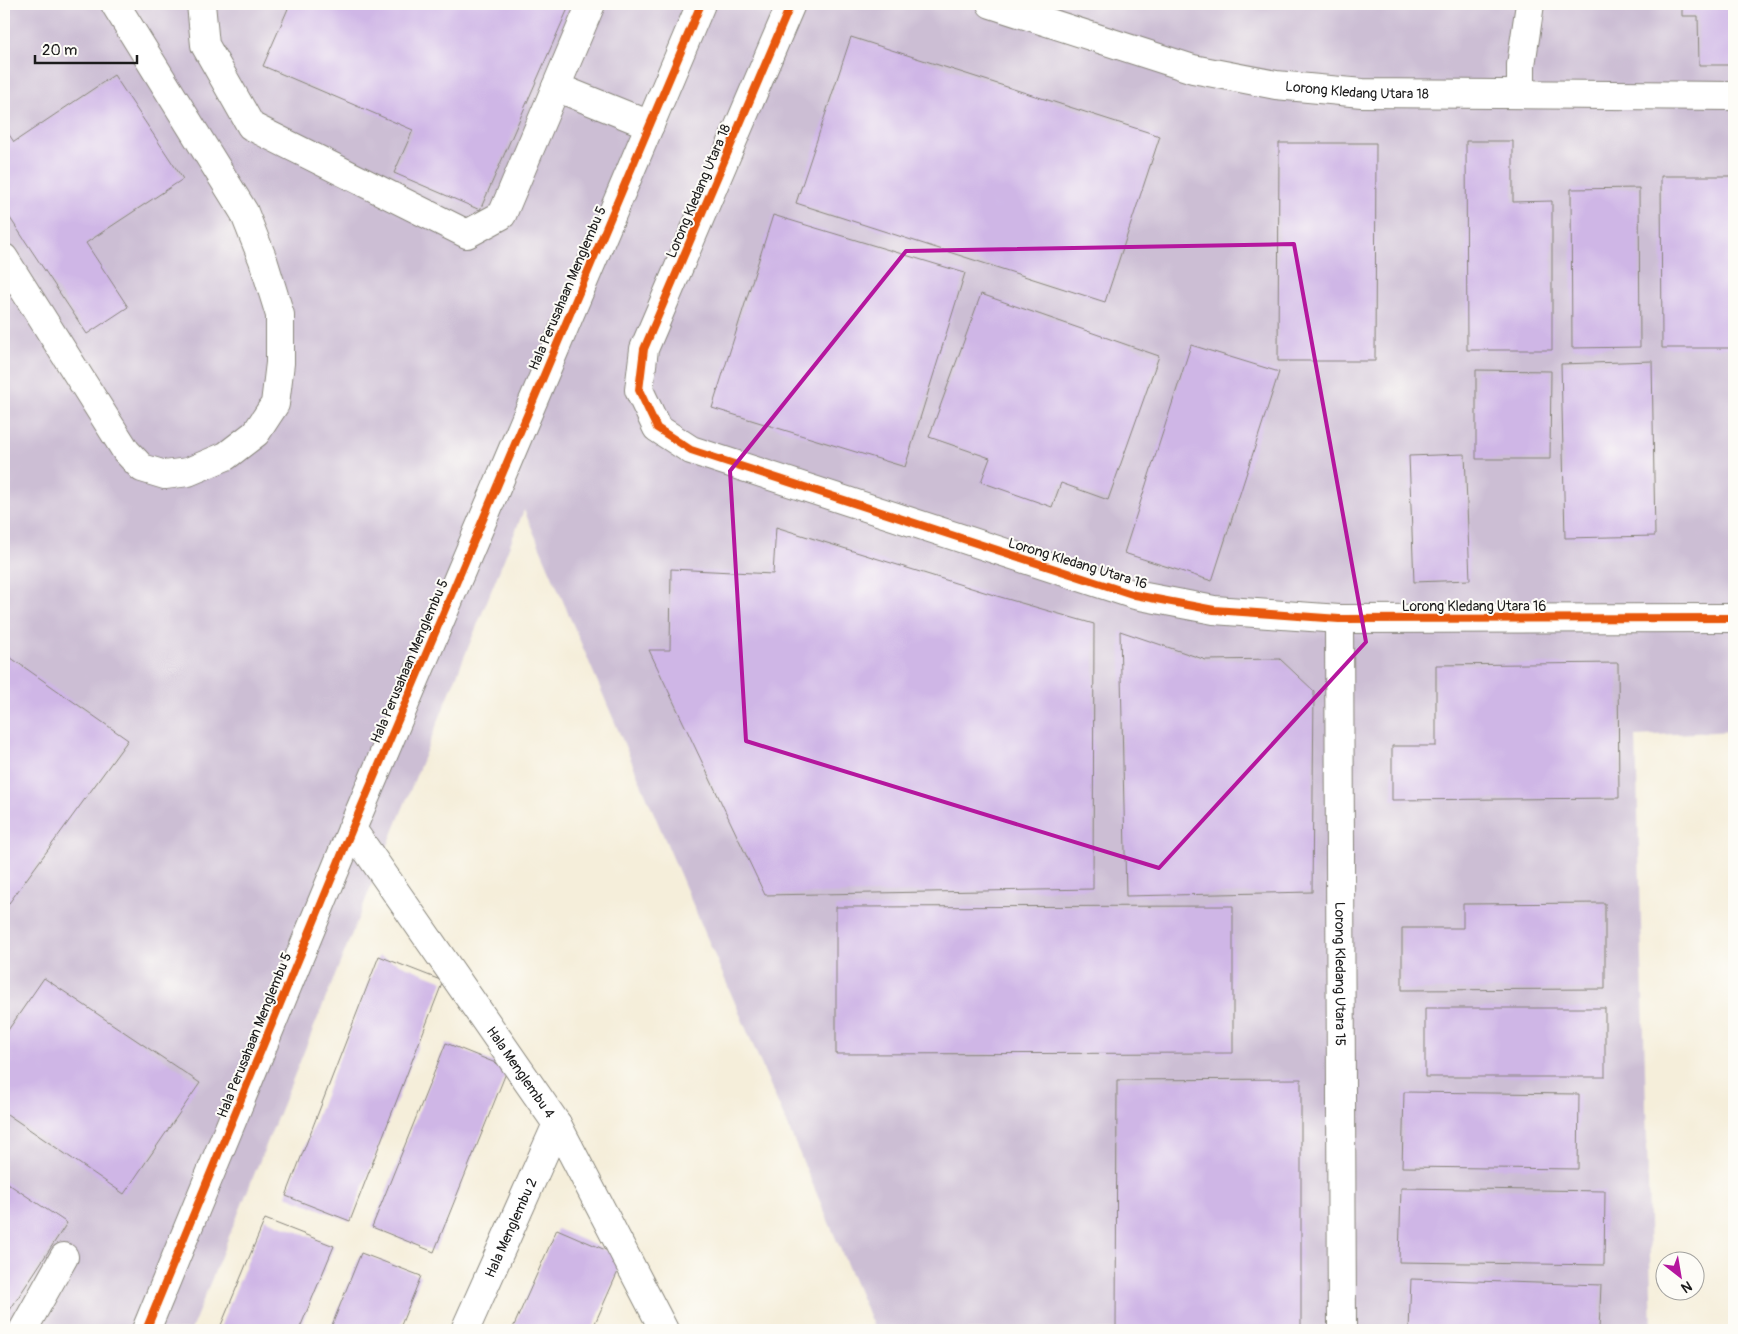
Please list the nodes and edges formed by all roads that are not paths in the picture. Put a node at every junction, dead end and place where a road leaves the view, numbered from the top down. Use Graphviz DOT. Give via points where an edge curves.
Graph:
graph roads {
  1 [pos="115,4"];
  2 [pos="201,4"];
  3 [pos="591,4"];
  4 [pos="701,4"];
  5 [pos="791,4"];
  6 [pos="991,4"];
  7 [pos="1530,4"];
  8 [pos="556,87"];
  9 [pos="1521,94"];
  10 [pos="1734,96"];
  11 [pos="650,125"];
  12 [pos="4,258"];
  13 [pos="639,390"];
  14 [pos="1734,618"];
  15 [pos="1339,619"];
  16 [pos="352,829"];
  17 [pos="557,1124"];
  18 [pos="64,1257"];
  19 [pos="23,1330"];
  20 [pos="146,1330"];
  21 [pos="465,1330"];
  22 [pos="664,1330"];
  23 [pos="1342,1330"];
  1 -- 12 [label="street" via="244,212 260,252 280,315 280,363 275,404 256,432 226,456 188,472 165,475 142,468 126,452"];
  2 -- 8 [label="street" via="205,45 251,126 467,234 502,215"];
  3 -- 8 [label="street"];
  4 -- 11 [label="street, Hala Perusahaan Menglembu 5"];
  5 -- 13 [label="street, Lorong Kledang Utara 18" via="644,349"];
  6 -- 9 [label="street, Lorong Kledang Utara 18" via="1193,69 1276,84 1362,94"];
  7 -- 9 [label="street" via="1521,65"];
  8 -- 11 [label="street"];
  9 -- 10 [label="street, Lorong Kledang Utara 18"];
  11 -- 16 [label="street, Hala Perusahaan Menglembu 5"];
  13 -- 15 [label="street, Lorong Kledang Utara 16" via="657,428 691,450 1097,583 1135,595 1214,610"];
  14 -- 15 [label="street, Lorong Kledang Utara 16"];
  15 -- 23 [label="street, Lorong Kledang Utara 15"];
  16 -- 17 [label="street, Hala Menglembu 4"];
  16 -- 20 [label="street, Hala Perusahaan Menglembu 5"];
  17 -- 21 [label="street, Hala Menglembu 2"];
  17 -- 22 [label="street, Hala Menglembu 4"];
  18 -- 19 [label="street"];
}
